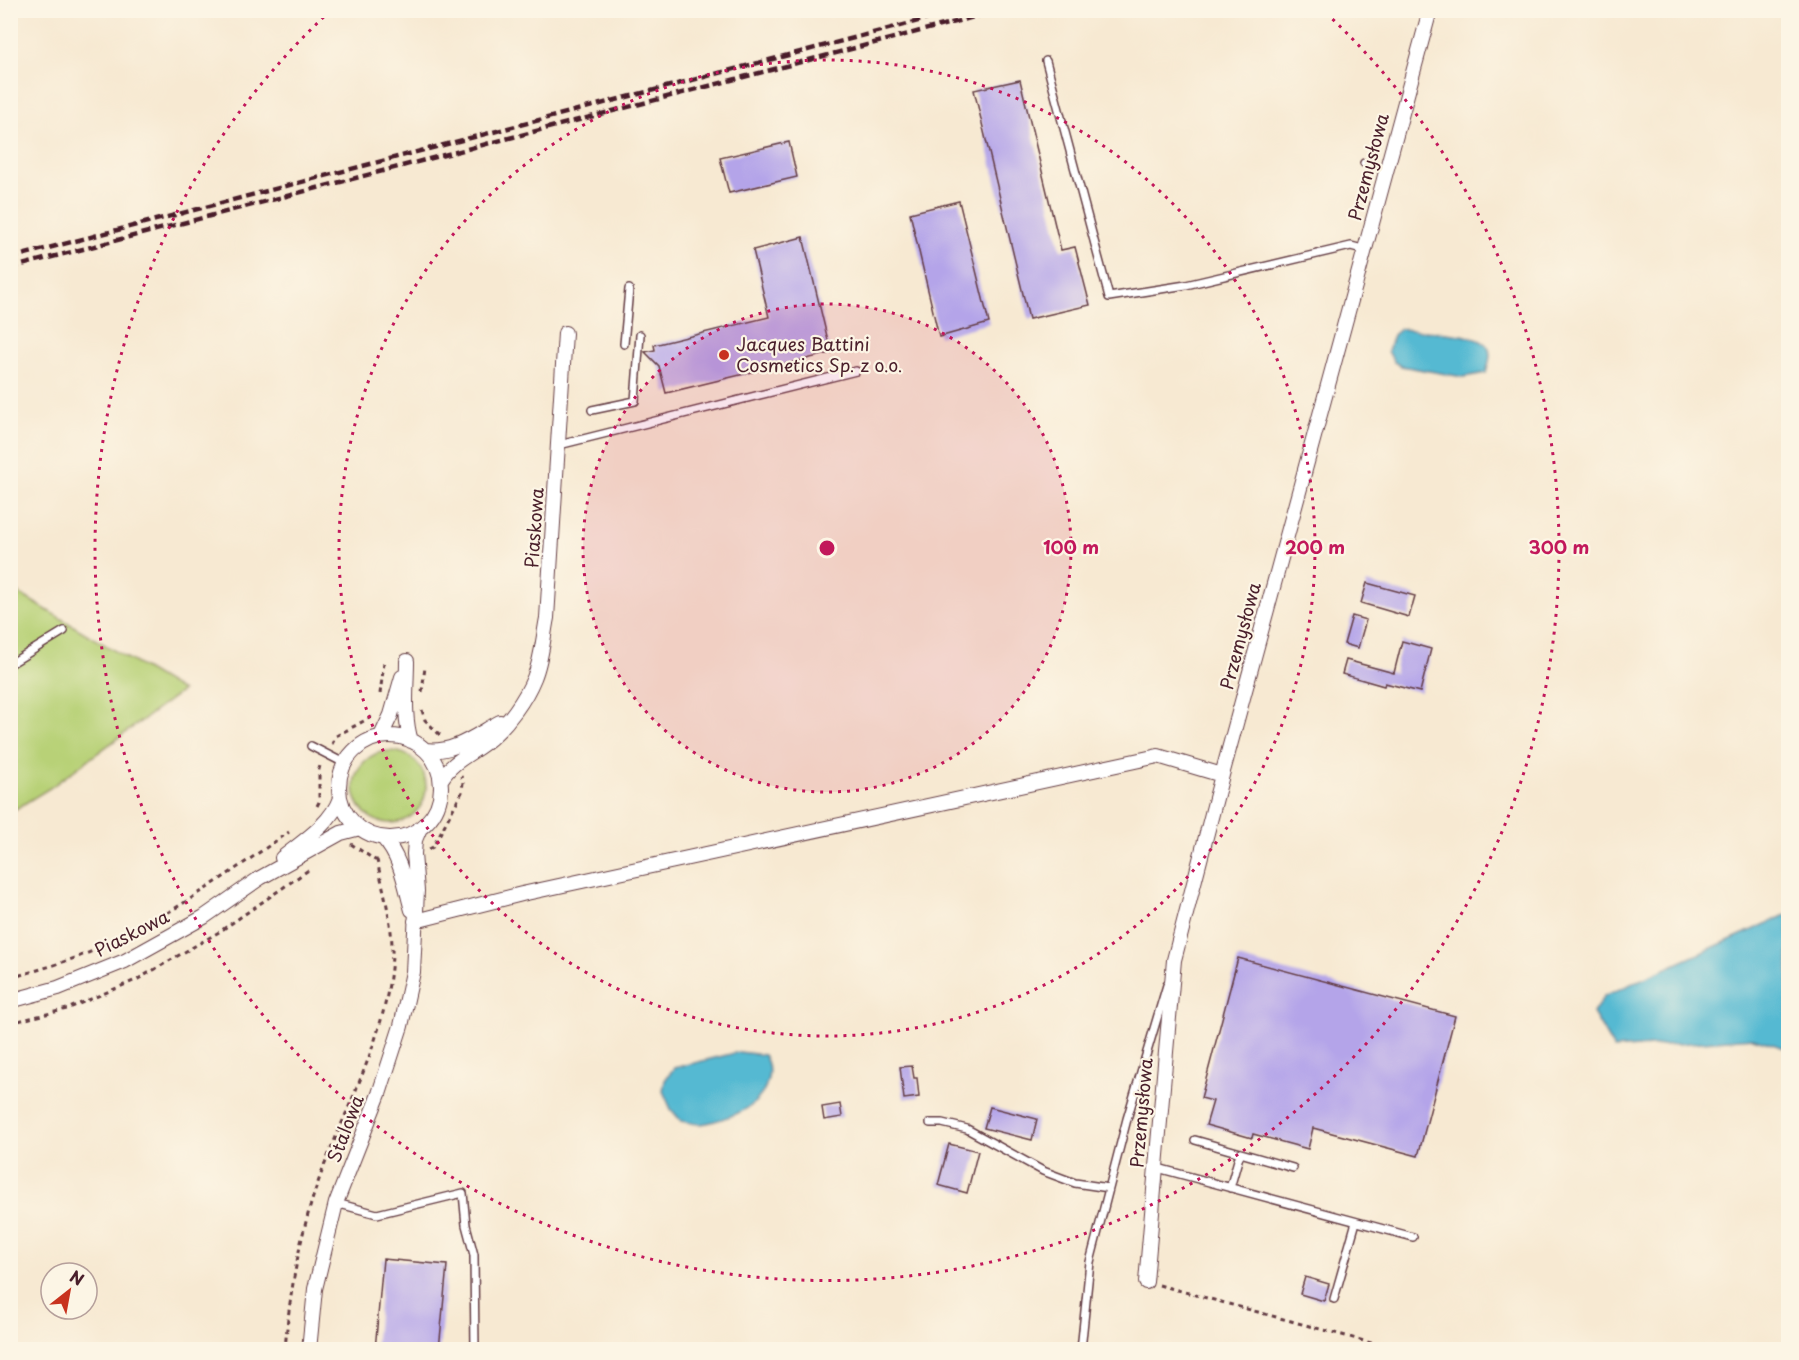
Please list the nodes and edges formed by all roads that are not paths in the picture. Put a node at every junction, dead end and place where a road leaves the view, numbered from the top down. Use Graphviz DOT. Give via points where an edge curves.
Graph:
graph roads {
  1 [pos="1430,10"];
  2 [pos="1046,61"];
  3 [pos="1364,164"];
  4 [pos="1388,169"];
  5 [pos="1366,250"];
  6 [pos="629,289"];
  7 [pos="565,333"];
  8 [pos="640,335"];
  9 [pos="624,344"];
  10 [pos="856,371"];
  11 [pos="592,410"];
  12 [pos="559,445"];
  13 [pos="64,631"];
  14 [pos="10,664"];
  15 [pos="381,736"];
  16 [pos="411,741"];
  17 [pos="310,746"];
  18 [pos="425,750"];
  19 [pos="453,756"];
  20 [pos="344,764"];
  21 [pos="1222,774"];
  22 [pos="441,780"];
  23 [pos="340,798"];
  24 [pos="360,828"];
  25 [pos="420,828"];
  26 [pos="384,838"];
  27 [pos="260,878"];
  28 [pos="414,921"];
  29 [pos="1174,960"];
  30 [pos="10,1001"];
  31 [pos="930,1123"];
  32 [pos="1195,1140"];
  33 [pos="1240,1153"];
  34 [pos="1154,1167"];
  35 [pos="1293,1168"];
  36 [pos="1109,1188"];
  37 [pos="1230,1188"];
  38 [pos="336,1203"];
  39 [pos="1356,1222"];
  40 [pos="1413,1237"];
  41 [pos="1146,1282"];
  42 [pos="1334,1299"];
  43 [pos="309,1350"];
  44 [pos="475,1350"];
  45 [pos="1081,1350"];
  1 -- 4 [label="street, Przemysłowa"];
  2 -- 5 [label="lane" via="1108,297 1186,285 1351,246"];
  3 -- 4 [label="lane"];
  4 -- 5 [label="street, Przemysłowa"];
  5 -- 21 [label="street, Przemysłowa"];
  6 -- 9 [label="lane"];
  7 -- 12 [label="street, Piaskowa"];
  8 -- 11 [label="lane" via="635,401"];
  10 -- 12 [label="lane"];
  12 -- 19 [label="street, Piaskowa" via="547,618 534,678 523,699 490,739"];
  13 -- 14 [label="lane"];
  15 -- 16 [label="street"];
  15 -- 16 [label="street" via="407,661 406,717"];
  15 -- 20 [label="street" via="361,745"];
  16 -- 18 [label="street"];
  17 -- 20 [label="lane"];
  18 -- 19 [label="street"];
  18 -- 22 [label="street"];
  19 -- 22 [label="street, Piaskowa"];
  20 -- 23 [label="street, Piaskowa"];
  21 -- 28 [label="street" via="1158,756"];
  21 -- 29 [label="street, Przemysłowa"];
  22 -- 25 [label="street, Piaskowa" via="440,797 433,813"];
  23 -- 24 [label="street" via="344,810"];
  23 -- 27 [label="street, Piaskowa" via="329,818"];
  24 -- 26 [label="street"];
  24 -- 27 [label="street, Piaskowa" via="341,833"];
  25 -- 26 [label="street"];
  25 -- 28 [label="street, Stalowa" via="414,854"];
  26 -- 28 [label="street, Stalowa" via="397,856"];
  27 -- 30 [label="street, Piaskowa" via="204,917 125,961 58,988"];
  28 -- 38 [label="street, Stalowa" via="413,972 401,1026"];
  29 -- 34 [label="street, Przemysłowa"];
  29 -- 36 [label="lane"];
  31 -- 36 [label="lane" via="967,1129 1043,1171 1075,1183"];
  32 -- 33 [label="lane"];
  33 -- 35 [label="lane"];
  33 -- 37 [label="lane"];
  34 -- 37 [label="lane"];
  34 -- 41 [label="street, Przemysłowa"];
  36 -- 45 [label="lane" via="1090,1262"];
  37 -- 39 [label="lane"];
  38 -- 43 [label="street, Stalowa" via="315,1289"];
  38 -- 44 [label="lane" via="377,1214 463,1193 474,1256"];
  39 -- 40 [label="lane"];
  39 -- 42 [label="lane"];
}
